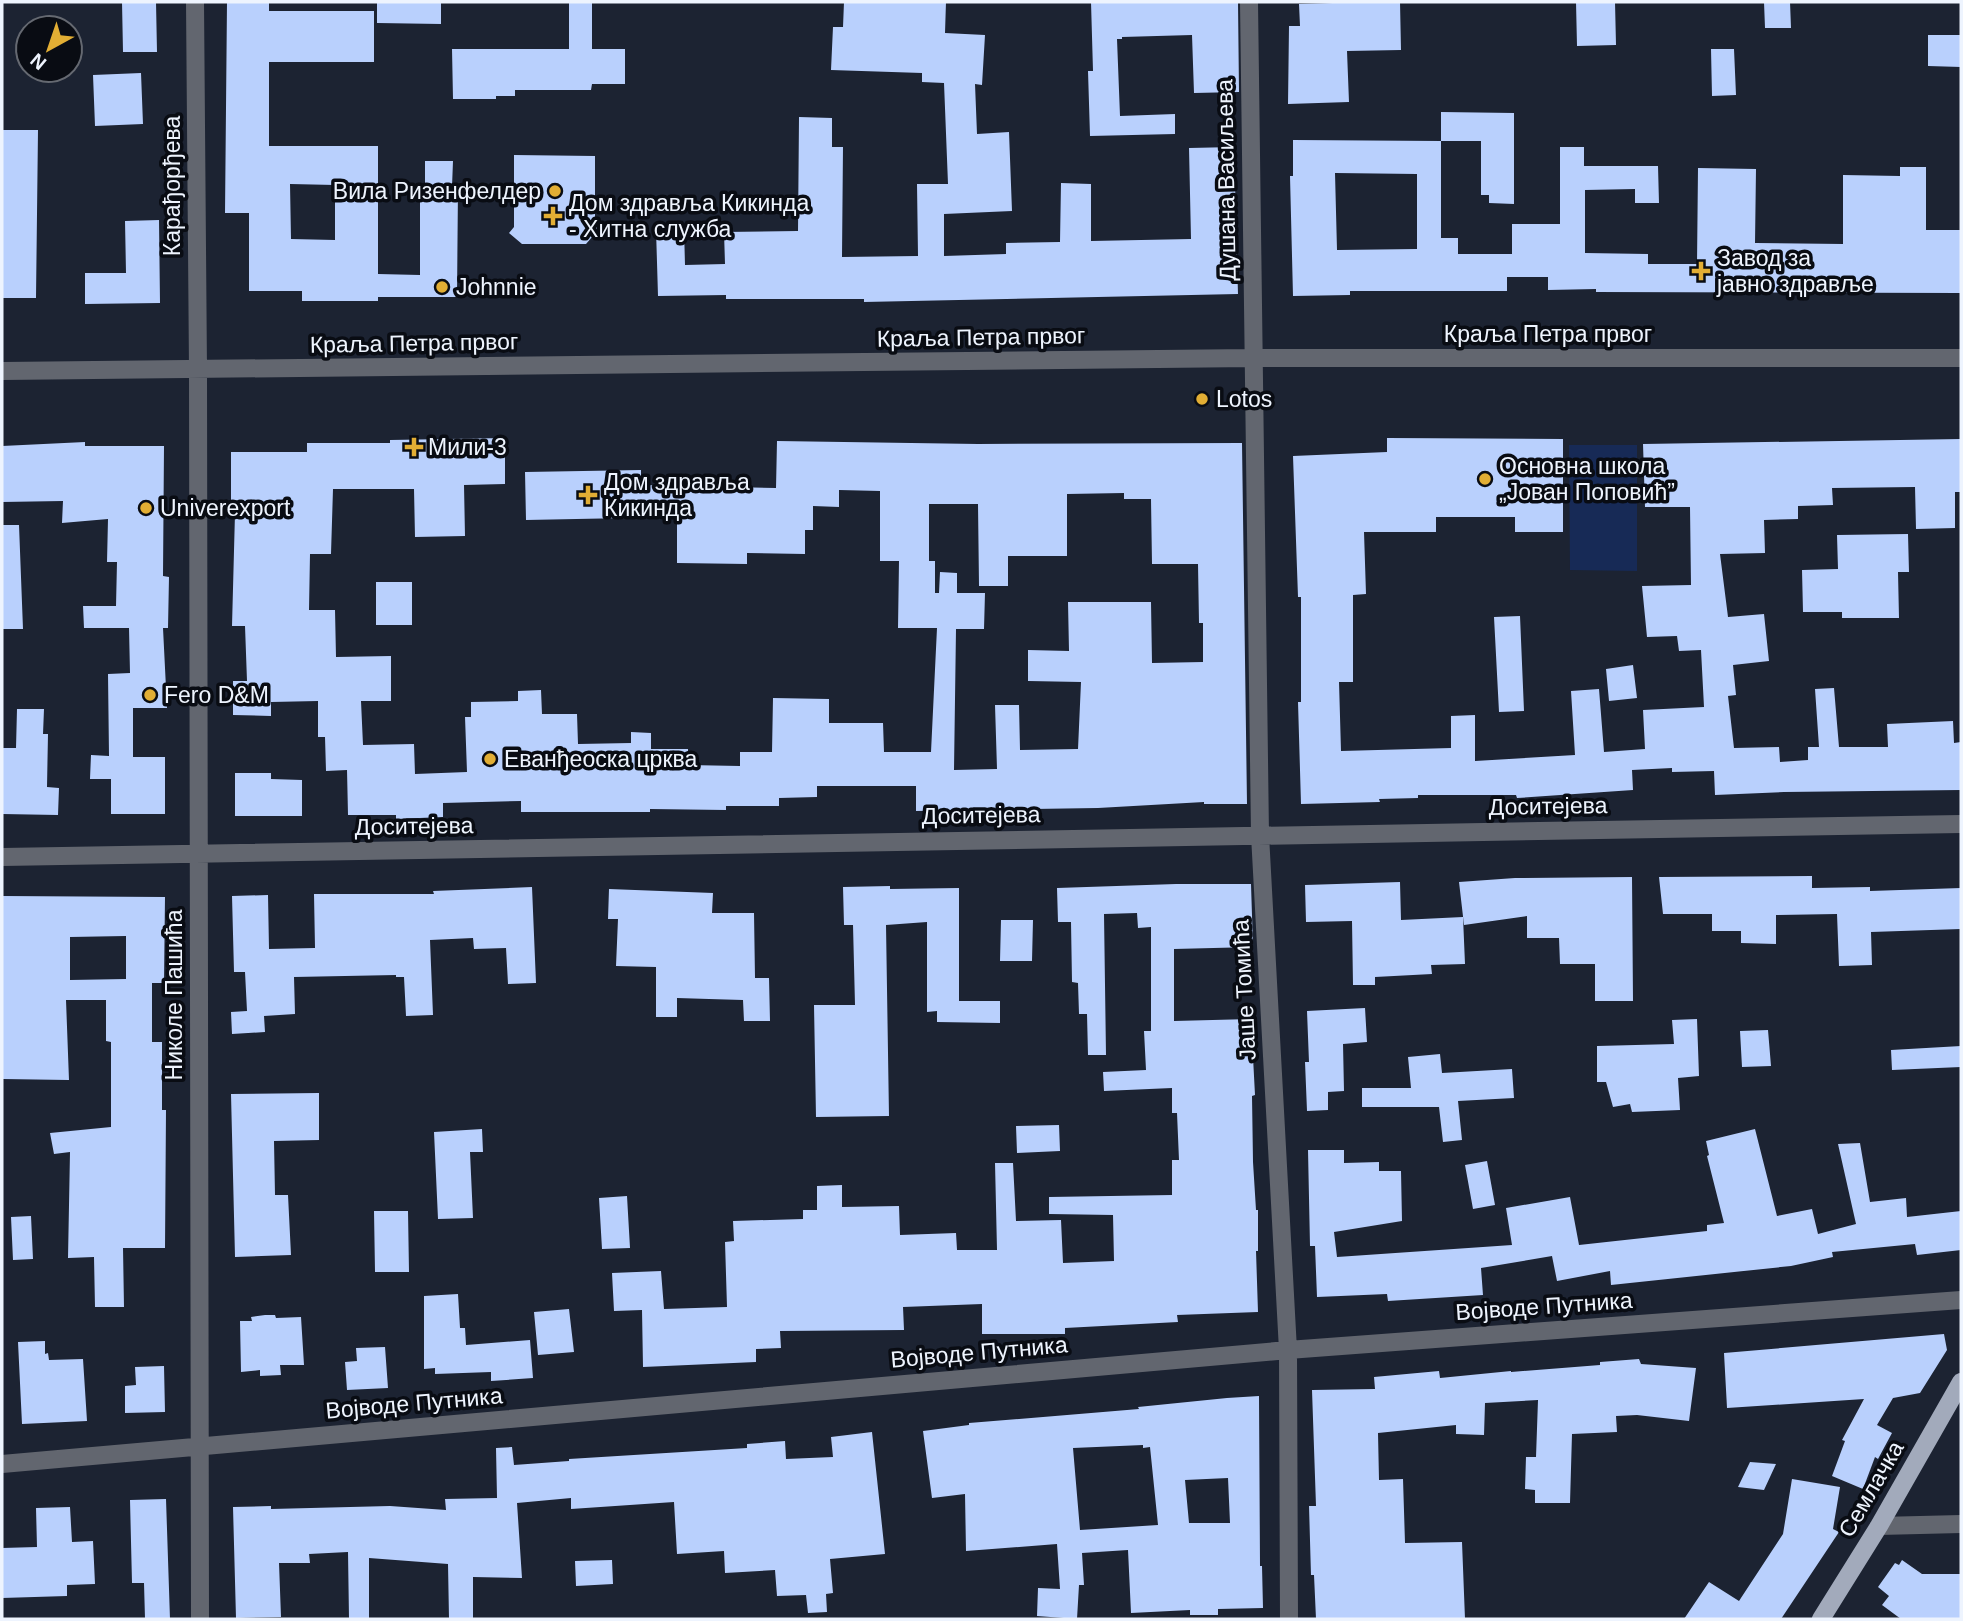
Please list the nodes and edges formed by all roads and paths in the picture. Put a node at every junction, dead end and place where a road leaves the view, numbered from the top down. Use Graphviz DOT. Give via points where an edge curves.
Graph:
graph roads {
  1 [pos="195,2"];
  2 [pos="1249,2"];
  3 [pos="1252,358"];
  4 [pos="1961,358"];
  5 [pos="198,370"];
  6 [pos="2,371"];
  7 [pos="1961,824"];
  8 [pos="1260,835"];
  9 [pos="199,854"];
  10 [pos="2,857"];
  11 [pos="1961,1300"];
  12 [pos="1288,1350"];
  13 [pos="1961,1382"];
  14 [pos="199,1446"];
  15 [pos="2,1464"];
  16 [pos="1961,1524"];
  17 [pos="1880,1526"];
  18 [pos="200,1619"];
  19 [pos="1289,1619"];
  20 [pos="1821,1619"];
  1 -- 5 [label="street, Карађорђева"];
  2 -- 3 [label="street, Душана Васиљева"];
  3 -- 4 [label="street, Краља Петра првог"];
  3 -- 5 [label="street, Краља Петра првог"];
  3 -- 8 [label="street, Јаше Томића"];
  5 -- 6 [label="street, Краља Петра првог"];
  5 -- 9 [label="street, Николе Пашића"];
  7 -- 8 [label="street, Доситејева"];
  8 -- 9 [label="street, Доситејева"];
  8 -- 12 [label="street, Јаше Томића"];
  9 -- 10 [label="street, Доситејева"];
  9 -- 14 [label="street, Николе Пашића"];
  11 -- 12 [label="street, Војводе Путника"];
  12 -- 14 [label="street, Војводе Путника"];
  12 -- 19 [label="street, Јаше Томића"];
  13 -- 17 [label="main road, Семлачка"];
  14 -- 15 [label="street, Војводе Путника"];
  14 -- 18 [label="street, Николе Пашића"];
  16 -- 17 [label="street"];
  17 -- 20 [label="main road, Семлачка"];
}
